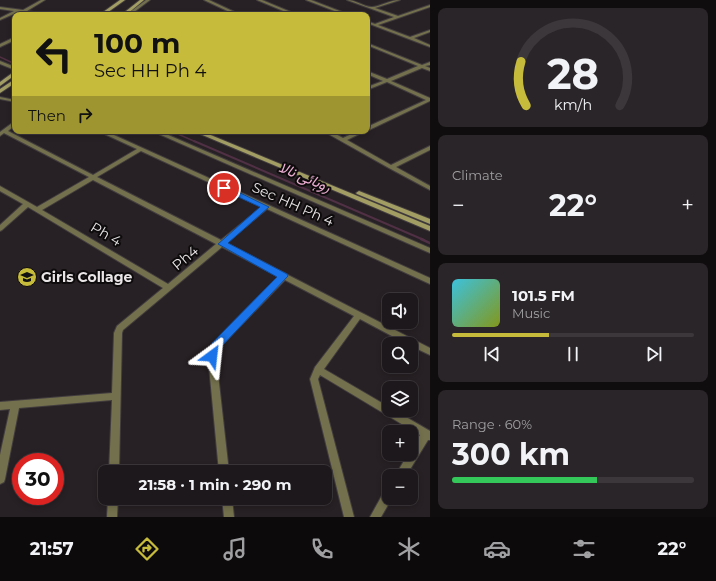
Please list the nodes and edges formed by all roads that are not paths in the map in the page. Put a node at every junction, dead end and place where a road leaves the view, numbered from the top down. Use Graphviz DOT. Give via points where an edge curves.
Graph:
graph roads {
  1 [pos="43,0"];
  2 [pos="123,0"];
  3 [pos="142,0"];
  4 [pos="148,0"];
  5 [pos="206,0"];
  6 [pos="259,0"];
  7 [pos="308,0"];
  8 [pos="349,0"];
  9 [pos="398,0"];
  10 [pos="430,6"];
  11 [pos="0,8"];
  12 [pos="372,8"];
  13 [pos="18,10"];
  14 [pos="24,11"];
  15 [pos="14,12"];
  16 [pos="31,12"];
  17 [pos="105,12"];
  18 [pos="127,12"];
  19 [pos="132,12"];
  20 [pos="232,12"];
  21 [pos="289,12"];
  22 [pos="340,12"];
  23 [pos="12,13"];
  24 [pos="397,17"];
  25 [pos="0,20"];
  26 [pos="370,23"];
  27 [pos="376,25"];
  28 [pos="430,31"];
  29 [pos="411,38"];
  30 [pos="12,40"];
  31 [pos="370,45"];
  32 [pos="0,46"];
  33 [pos="430,46"];
  34 [pos="0,62"];
  35 [pos="430,63"];
  36 [pos="422,67"];
  37 [pos="12,68"];
  38 [pos="430,70"];
  39 [pos="370,73"];
  40 [pos="12,78"];
  41 [pos="3,79"];
  42 [pos="387,81"];
  43 [pos="0,84"];
  44 [pos="370,88"];
  45 [pos="0,91"];
  46 [pos="0,98"];
  47 [pos="12,100"];
  48 [pos="430,100"];
  49 [pos="12,125"];
  50 [pos="370,128"];
  51 [pos="2,133"];
  52 [pos="108,134"];
  53 [pos="162,134"];
  54 [pos="203,134"];
  55 [pos="216,134"];
  56 [pos="332,134"];
  57 [pos="356,134"];
  58 [pos="343,140"];
  59 [pos="430,148"];
  60 [pos="141,149"];
  61 [pos="392,168"];
  62 [pos="93,177"];
  63 [pos="0,188"];
  64 [pos="430,188"];
  65 [pos="28,204"];
  66 [pos="265,207"];
  67 [pos="37,210"];
  68 [pos="430,222"];
  69 [pos="0,229"];
  70 [pos="430,229"];
  71 [pos="222,244"];
  72 [pos="430,251"];
  73 [pos="284,276"];
  74 [pos="430,281"];
  75 [pos="169,288"];
  76 [pos="359,315"];
  77 [pos="430,352"];
  78 [pos="318,370"];
  79 [pos="117,396"];
  80 [pos="15,405"];
  81 [pos="0,406"];
  82 [pos="428,435"];
  83 [pos="114,465"];
  84 [pos="223,465"];
  85 [pos="405,469"];
  86 [pos="0,479"];
  87 [pos="113,505"];
  88 [pos="228,505"];
  89 [pos="382,505"];
  90 [pos="112,517"];
  91 [pos="229,517"];
  92 [pos="348,517"];
  93 [pos="375,517"];
  1 -- 14 [label="street"];
  2 -- 17 [label="main road"];
  3 -- 18 [label="main road"];
  4 -- 19 [label="street"];
  5 -- 20 [label="street"];
  6 -- 21 [label="street"];
  7 -- 22 [label="street"];
  8 -- 12 [label="street"];
  9 -- 12 [label="street"];
  10 -- 24 [label="street"];
  11 -- 13 [label="street"];
  12 -- 24 [label="street"];
  13 -- 14 [label="street"];
  13 -- 15 [label="street"];
  14 -- 16 [label="street"];
  23 -- 25 [label="street"];
  24 -- 27 [label="street"];
  26 -- 27 [label="street"];
  27 -- 29 [label="street"];
  28 -- 29 [label="street"];
  29 -- 33 [label="street"];
  30 -- 32 [label="street"];
  31 -- 36 [label="street"];
  34 -- 37 [label="street"];
  35 -- 36 [label="street"];
  36 -- 38 [label="street"];
  36 -- 42 [label="street"];
  39 -- 42 [label="street"];
  40 -- 45 [label="main road"];
  41 -- 43 [label="main road"];
  42 -- 44 [label="street"];
  42 -- 48 [label="street"];
  46 -- 47 [label="street"];
  48 -- 50 [label="street"];
  49 -- 51 [label="street"];
  51 -- 62 [label="street"];
  52 -- 60 [label="street, Sec HH Ph 4"];
  53 -- 72 [label="street"];
  54 -- 70 [label="main road"];
  55 -- 68 [label="main road"];
  56 -- 58 [label="street"];
  57 -- 58 [label="street"];
  58 -- 61 [label="street"];
  59 -- 61 [label="street"];
  60 -- 62 [label="street"];
  60 -- 66 [label="street, Sec HH Ph 4"];
  61 -- 64 [label="street"];
  62 -- 67 [label="street"];
  62 -- 71 [label="street"];
  63 -- 65 [label="street, Ph 4"];
  65 -- 67 [label="street, Ph 4"];
  65 -- 69 [label="street"];
  66 -- 71 [label="street, Ph4"];
  66 -- 74 [label="street, Sec HH Ph 4"];
  67 -- 75 [label="street, Ph 4"];
  71 -- 73 [label="street"];
  71 -- 75 [label="street, Ph4"];
  73 -- 76 [label="street"];
  73 -- 84 [label="street" via="213,350"];
  75 -- 79 [label="street, Ph4" via="120,328"];
  76 -- 77 [label="street"];
  76 -- 78 [label="street"];
  78 -- 82 [label="street"];
  78 -- 92 [label="street" via="314,379"];
  79 -- 80 [label="street"];
  79 -- 83 [label="street"];
  80 -- 81 [label="street"];
  80 -- 86 [label="street"];
  82 -- 85 [label="street"];
  87 -- 90 [label="street"];
  88 -- 91 [label="street"];
  89 -- 93 [label="street"];
}
